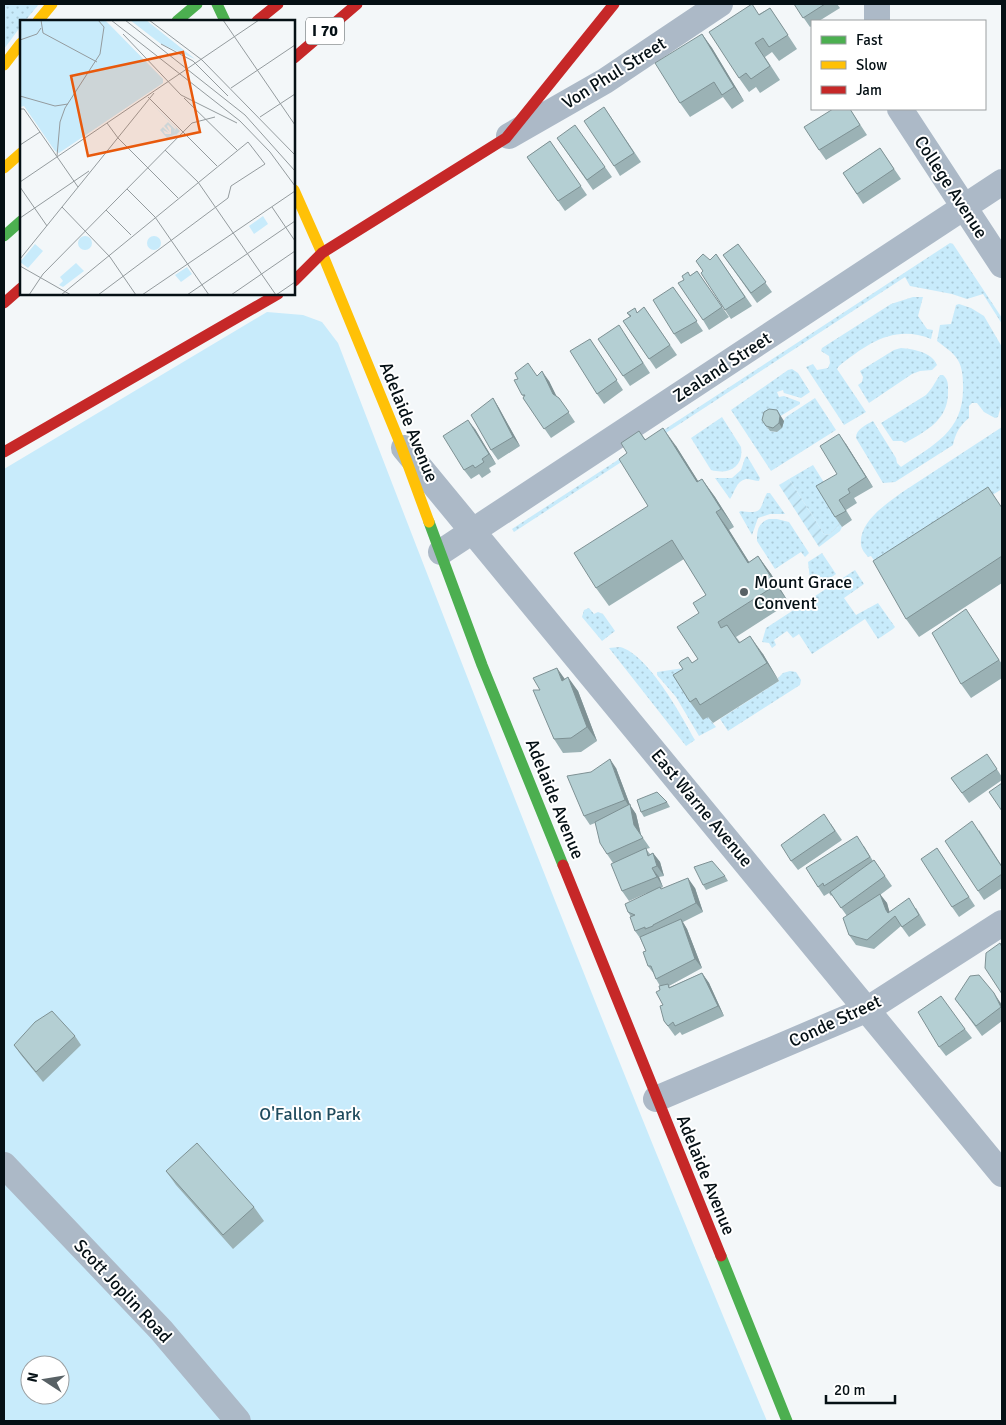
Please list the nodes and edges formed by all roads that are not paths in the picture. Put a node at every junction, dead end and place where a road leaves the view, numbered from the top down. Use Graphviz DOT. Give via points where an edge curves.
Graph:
graph roads {
  1 [pos="52,4"];
  2 [pos="197,4"];
  3 [pos="217,4"];
  4 [pos="278,4"];
  5 [pos="357,4"];
  6 [pos="614,4"];
  7 [pos="720,4"];
  8 [pos="876,4"];
  9 [pos="39,20"];
  10 [pos="178,20"];
  11 [pos="225,20"];
  12 [pos="258,20"];
  13 [pos="877,20"];
  14 [pos="20,44"];
  15 [pos="295,57"];
  16 [pos="4,65"];
  17 [pos="901,110"];
  18 [pos="506,138"];
  19 [pos="20,154"];
  20 [pos="4,168"];
  21 [pos="1002,182"];
  22 [pos="295,192"];
  23 [pos="964,207"];
  24 [pos="20,222"];
  25 [pos="4,236"];
  26 [pos="322,253"];
  27 [pos="1002,265"];
  28 [pos="295,280"];
  29 [pos="20,289"];
  30 [pos="276,295"];
  31 [pos="4,303"];
  32 [pos="400,443"];
  33 [pos="4,452"];
  34 [pos="473,531"];
  35 [pos="441,552"];
  36 [pos="1002,923"];
  37 [pos="868,1009"];
  38 [pos="656,1099"];
  39 [pos="4,1165"];
  40 [pos="1002,1174"];
  41 [pos="238,1421"];
  42 [pos="787,1421"];
  1 -- 9 [label="main road"];
  2 -- 10 [label="main road"];
  3 -- 11 [label="main road"];
  4 -- 12 [label="main road"];
  5 -- 15 [label="main road, I 70"];
  6 -- 18 [label="main road"];
  7 -- 18 [label="street, Von Phul Street" via="605,82"];
  8 -- 13 [label="street"];
  14 -- 16 [label="main road"];
  17 -- 23 [label="street, College Avenue"];
  18 -- 26 [label="main road"];
  19 -- 20 [label="main road"];
  21 -- 23 [label="street, Zealand Street"];
  22 -- 26 [label="main road, Adelaide Avenue"];
  23 -- 27 [label="street, College Avenue"];
  23 -- 34 [label="street, Zealand Street"];
  24 -- 25 [label="main road"];
  26 -- 28 [label="main road"];
  26 -- 32 [label="main road, Adelaide Avenue"];
  29 -- 31 [label="main road"];
  30 -- 33 [label="main road"];
  32 -- 34 [label="street, East Warne Avenue"];
  32 -- 35 [label="main road, Adelaide Avenue"];
  34 -- 35 [label="street, Zealand Street"];
  34 -- 37 [label="street, East Warne Avenue"];
  35 -- 38 [label="main road, Adelaide Avenue" via="482,665"];
  36 -- 37 [label="street, Conde Street"];
  37 -- 38 [label="street, Conde Street"];
  37 -- 40 [label="street, East Warne Avenue"];
  38 -- 42 [label="main road, Adelaide Avenue"];
  39 -- 41 [label="street, Scott Joplin Road" via="161,1330"];
}
